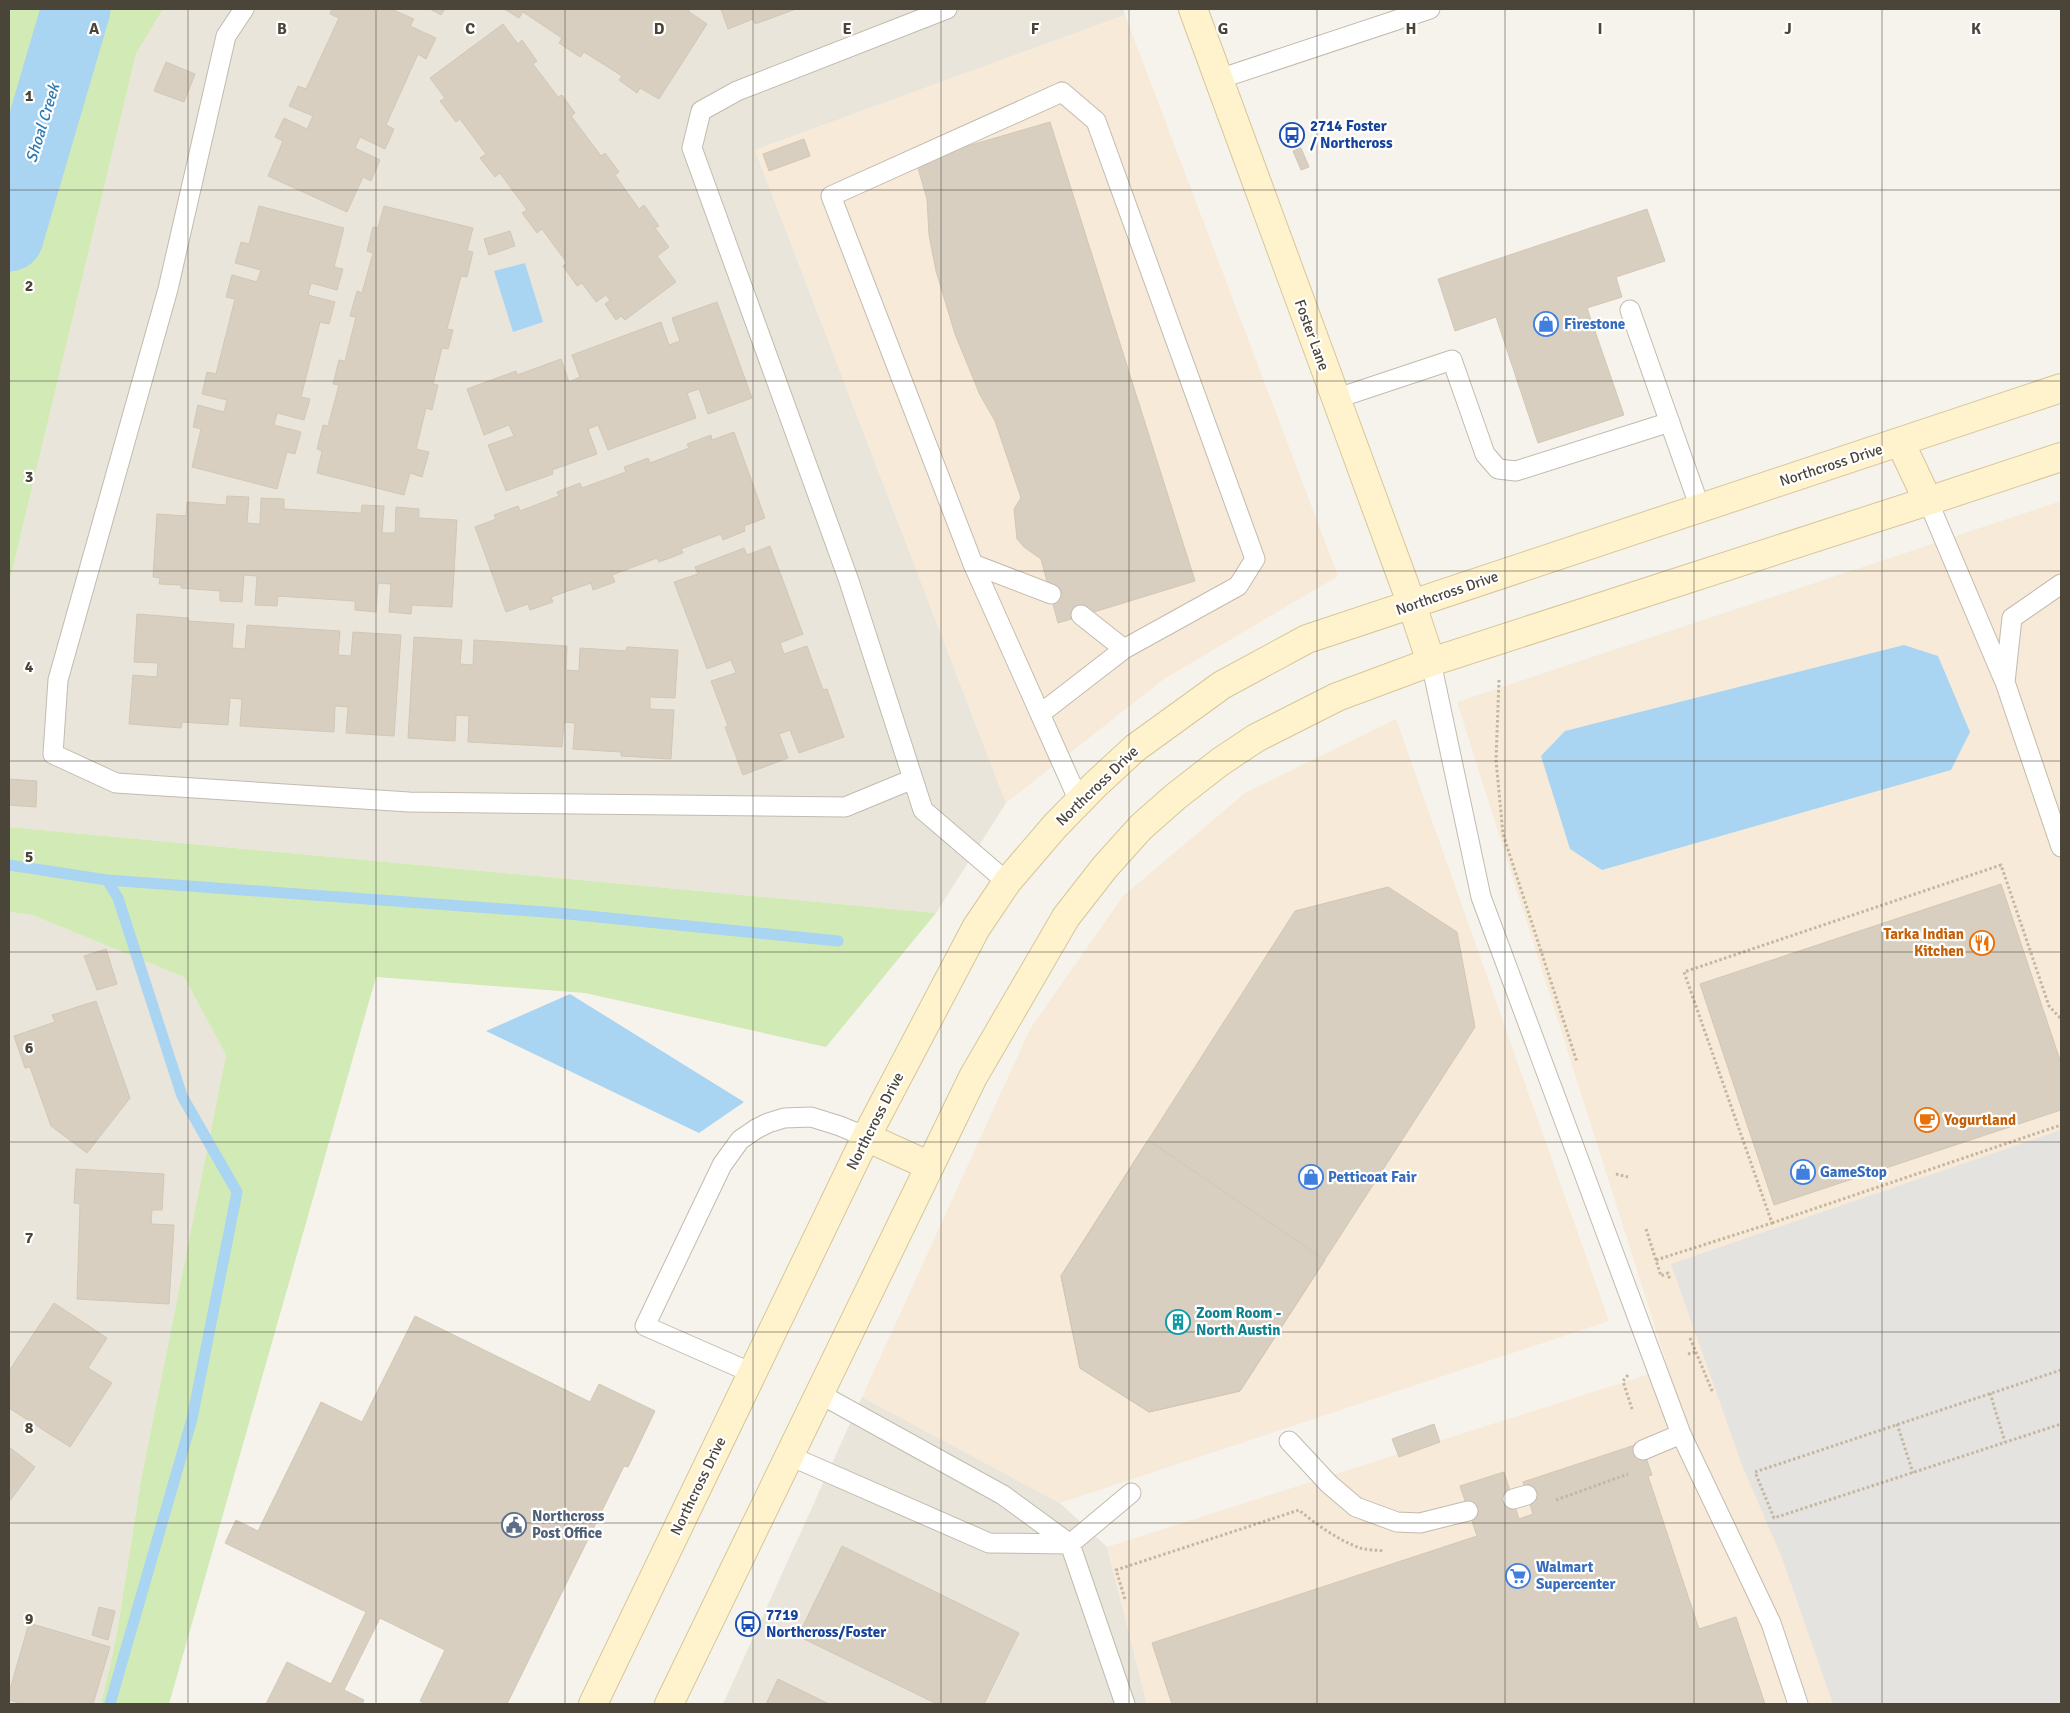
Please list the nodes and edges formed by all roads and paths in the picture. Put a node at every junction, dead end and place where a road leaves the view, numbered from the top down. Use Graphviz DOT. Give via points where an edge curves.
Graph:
graph roads {
  1 [pos="244,9"];
  2 [pos="947,9"];
  3 [pos="1193,9"];
  4 [pos="1430,9"];
  5 [pos="922,12"];
  6 [pos="1219,80"];
  7 [pos="1630,310"];
  8 [pos="2061,388"];
  9 [pos="1336,399"];
  10 [pos="1670,422"];
  11 [pos="1900,442"];
  12 [pos="2061,457"];
  13 [pos="1928,502"];
  14 [pos="1700,508"];
  15 [pos="973,564"];
  16 [pos="2061,584"];
  17 [pos="1051,594"];
  18 [pos="1412,604"];
  19 [pos="1082,615"];
  20 [pos="1124,649"];
  21 [pos="1431,662"];
  22 [pos="1499,680"];
  23 [pos="2005,682"];
  24 [pos="1040,714"];
  25 [pos="913,779"];
  26 [pos="1078,801"];
  27 [pos="2061,847"];
  28 [pos="1007,882"];
  29 [pos="2061,1020"];
  30 [pos="1578,1066"];
  31 [pos="2061,1125"];
  32 [pos="866,1137"];
  33 [pos="930,1166"];
  34 [pos="1612,1166"];
  35 [pos="1628,1177"];
  36 [pos="1772,1223"];
  37 [pos="1646,1229"];
  38 [pos="1656,1260"];
  39 [pos="1670,1280"];
  40 [pos="1690,1338"];
  41 [pos="1696,1352"];
  42 [pos="1688,1354"];
  43 [pos="2061,1370"];
  44 [pos="752,1373"];
  45 [pos="1630,1373"];
  46 [pos="1713,1393"];
  47 [pos="1990,1393"];
  48 [pos="820,1394"];
  49 [pos="1632,1410"];
  50 [pos="1897,1424"];
  51 [pos="2061,1424"];
  52 [pos="1681,1434"];
  53 [pos="1290,1441"];
  54 [pos="2005,1442"];
  55 [pos="1643,1450"];
  56 [pos="790,1456"];
  57 [pos="1913,1473"];
  58 [pos="1131,1493"];
  59 [pos="1468,1510"];
  60 [pos="1070,1544"];
  61 [pos="593,1704"];
  62 [pos="669,1704"];
  63 [pos="1126,1704"];
  64 [pos="1798,1704"];
  1 -- 25 [label="lane" via="226,36 168,289 58,680 53,754 116,783 409,802 845,807"];
  2 -- 5 [label="lane"];
  3 -- 6 [label="street, Foster Lane"];
  4 -- 6 [label="lane"];
  5 -- 25 [label="lane" via="730,95 701,111 692,148 849,581"];
  6 -- 9 [label="street, Foster Lane"];
  7 -- 10 [label="lane"];
  8 -- 11 [label="street, Northcross Drive"];
  9 -- 10 [label="lane" via="1452,360 1485,454 1498,470 1516,471"];
  9 -- 18 [label="street, Foster Lane"];
  10 -- 14 [label="lane"];
  11 -- 13 [label="street"];
  11 -- 14 [label="street, Northcross Drive"];
  12 -- 13 [label="street"];
  13 -- 21 [label="street"];
  13 -- 23 [label="lane"];
  14 -- 18 [label="street, Northcross Drive"];
  15 -- 17 [label="lane"];
  15 -- 20 [label="lane" via="832,196 1062,92 1096,121 1255,559 1238,586"];
  15 -- 24 [label="lane"];
  16 -- 23 [label="lane" via="2012,618"];
  18 -- 21 [label="street, Foster Lane"];
  18 -- 26 [label="street, Northcross Drive" via="1307,639 1222,686 1135,748"];
  19 -- 20 [label="lane"];
  20 -- 24 [label="lane"];
  21 -- 33 [label="street" via="1336,696 1256,738 1175,797 1142,828 1105,867 1066,917 973,1077"];
  21 -- 52 [label="lane" via="1480,896"];
  22 -- 30 [label="path" via="1496,760 1503,834"];
  23 -- 27 [label="lane"];
  24 -- 26 [label="lane"];
  25 -- 28 [label="lane" via="923,810"];
  26 -- 28 [label="street, Northcross Drive"];
  28 -- 32 [label="street, Northcross Drive" via="976,928"];
  29 -- 36 [label="path" via="2049,1006 2000,865 1684,972"];
  31 -- 36 [label="path"];
  32 -- 33 [label="street"];
  32 -- 44 [label="street, Northcross Drive"];
  32 -- 44 [label="lane" via="811,1117 784,1118 756,1128 740,1140 722,1166 645,1326"];
  33 -- 48 [label="street"];
  34 -- 35 [label="path" via="1616,1174"];
  36 -- 38 [label="path"];
  37 -- 38 [label="path"];
  38 -- 39 [label="path" via="1660,1276 1668,1273"];
  40 -- 41 [label="path"];
  41 -- 42 [label="path"];
  41 -- 46 [label="path"];
  43 -- 47 [label="path"];
  44 -- 61 [label="street, Northcross Drive"];
  45 -- 49 [label="path" via="1623,1380"];
  47 -- 50 [label="path"];
  47 -- 54 [label="path"];
  48 -- 56 [label="street"];
  48 -- 60 [label="lane" via="1004,1495"];
  50 -- 57 [label="path"];
  50 -- 57 [label="path" via="1755,1472 1774,1518"];
  51 -- 54 [label="path"];
  52 -- 55 [label="lane"];
  52 -- 64 [label="lane" via="1771,1623"];
  53 -- 59 [label="lane" via="1329,1484 1356,1507 1397,1522 1420,1523"];
  54 -- 57 [label="path"];
  56 -- 60 [label="lane" via="989,1543"];
  56 -- 62 [label="street"];
  58 -- 60 [label="lane"];
  60 -- 63 [label="lane"];
}
